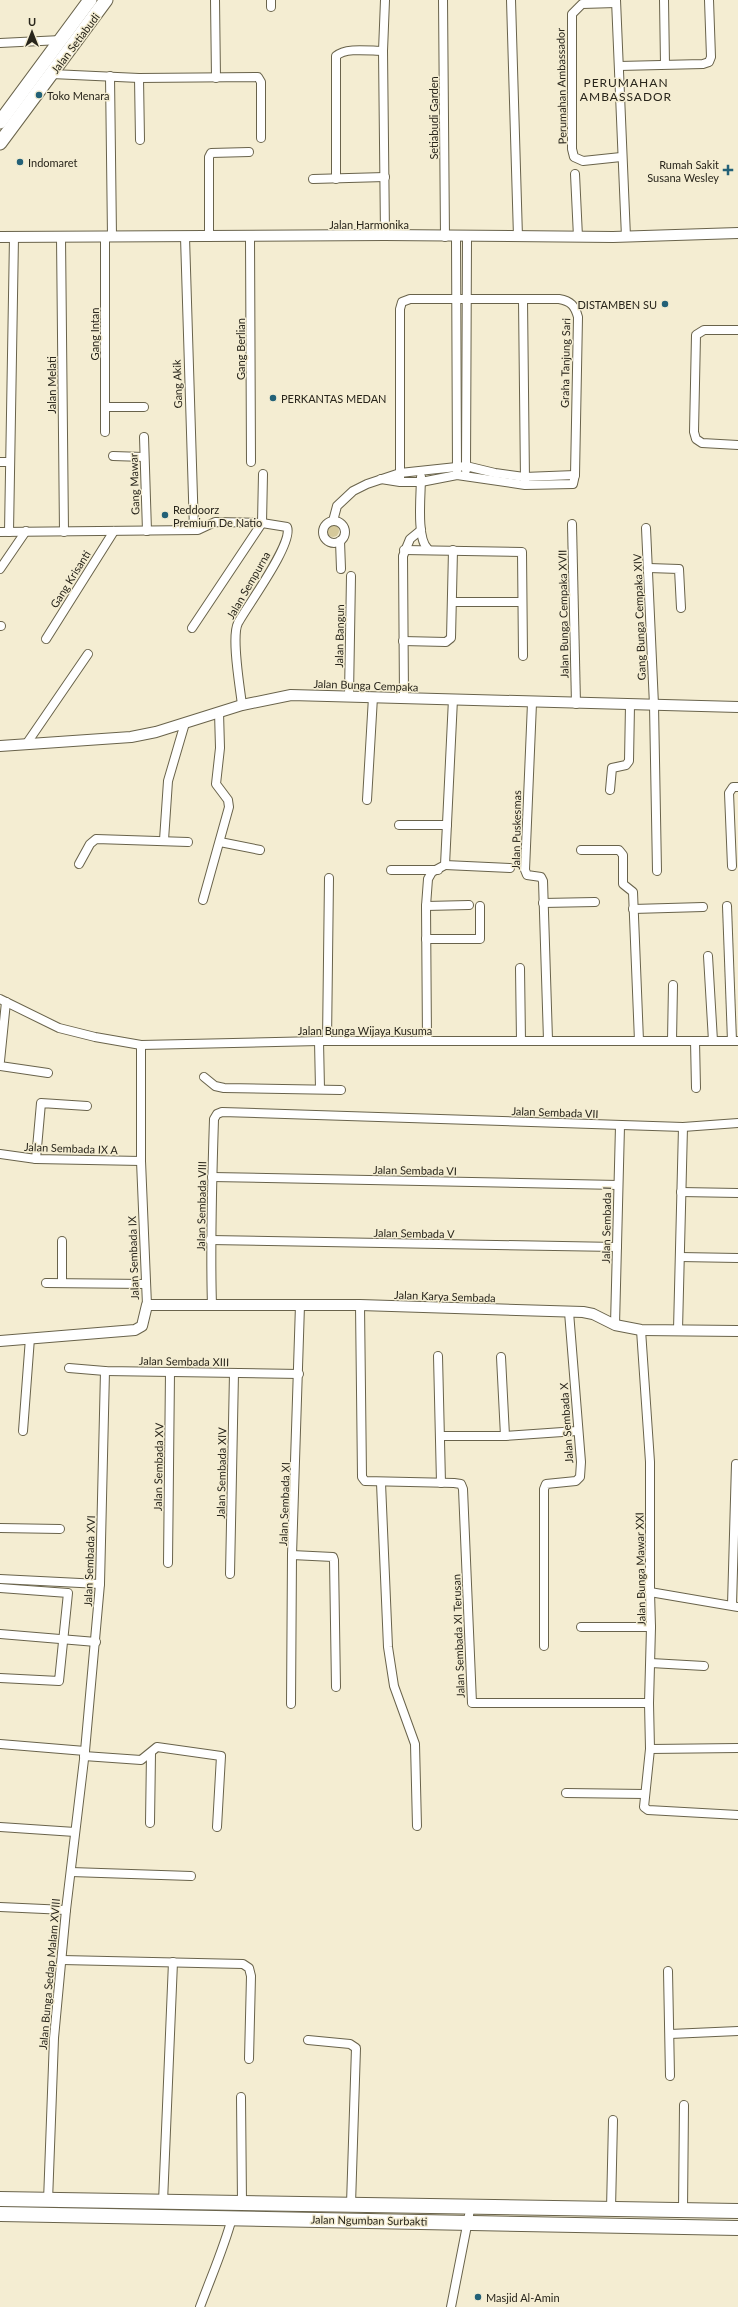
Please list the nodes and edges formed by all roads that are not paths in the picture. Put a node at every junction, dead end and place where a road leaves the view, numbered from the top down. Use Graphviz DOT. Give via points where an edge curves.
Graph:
graph roads {
  1 [pos="90,0"];
  2 [pos="106,0"];
  3 [pos="215,0"];
  4 [pos="385,0"];
  5 [pos="443,0"];
  6 [pos="511,0"];
  7 [pos="664,0"];
  8 [pos="708,0"];
  9 [pos="616,1"];
  10 [pos="61,40"];
  11 [pos="0,43"];
  12 [pos="383,51"];
  13 [pos="666,64"];
  14 [pos="619,66"];
  15 [pos="52,74"];
  16 [pos="110,76"];
  17 [pos="139,78"];
  18 [pos="216,78"];
  19 [pos="0,122"];
  20 [pos="261,138"];
  21 [pos="140,140"];
  22 [pos="0,143"];
  23 [pos="249,152"];
  24 [pos="622,158"];
  25 [pos="575,174"];
  26 [pos="385,177"];
  27 [pos="313,179"];
  28 [pos="336,179"];
  29 [pos="738,234"];
  30 [pos="385,235"];
  31 [pos="209,236"];
  32 [pos="0,237"];
  33 [pos="14,237"];
  34 [pos="61,237"];
  35 [pos="108,237"];
  36 [pos="185,237"];
  37 [pos="250,237"];
  38 [pos="445,237"];
  39 [pos="456,237"];
  40 [pos="467,237"];
  41 [pos="518,237"];
  42 [pos="578,237"];
  43 [pos="626,237"];
  44 [pos="457,299"];
  45 [pos="467,299"];
  46 [pos="524,300"];
  47 [pos="738,330"];
  48 [pos="457,376"];
  49 [pos="466,376"];
  50 [pos="104,407"];
  51 [pos="144,407"];
  52 [pos="104,432"];
  53 [pos="144,437"];
  54 [pos="738,445"];
  55 [pos="113,456"];
  56 [pos="144,457"];
  57 [pos="0,462"];
  58 [pos="10,462"];
  59 [pos="251,462"];
  60 [pos="457,466"];
  61 [pos="466,466"];
  62 [pos="400,473"];
  63 [pos="421,473"];
  64 [pos="263,474"];
  65 [pos="457,475"];
  66 [pos="466,477"];
  67 [pos="381,479"];
  68 [pos="525,481"];
  69 [pos="400,482"];
  70 [pos="421,482"];
  71 [pos="333,520"];
  72 [pos="262,523"];
  73 [pos="572,524"];
  74 [pos="421,527"];
  75 [pos="646,528"];
  76 [pos="194,530"];
  77 [pos="26,531"];
  78 [pos="114,531"];
  79 [pos="147,531"];
  80 [pos="0,532"];
  81 [pos="9,532"];
  82 [pos="64,532"];
  83 [pos="340,541"];
  84 [pos="428,549"];
  85 [pos="404,550"];
  86 [pos="453,550"];
  87 [pos="649,568"];
  88 [pos="0,569"];
  89 [pos="341,569"];
  90 [pos="351,576"];
  91 [pos="452,602"];
  92 [pos="522,602"];
  93 [pos="681,608"];
  94 [pos="192,628"];
  95 [pos="46,639"];
  96 [pos="403,641"];
  97 [pos="88,654"];
  98 [pos="523,656"];
  99 [pos="349,695"];
  100 [pos="373,697"];
  101 [pos="404,698"];
  102 [pos="453,699"];
  103 [pos="532,703"];
  104 [pos="576,704"];
  105 [pos="242,705"];
  106 [pos="630,705"];
  107 [pos="654,705"];
  108 [pos="738,707"];
  109 [pos="219,712"];
  110 [pos="185,723"];
  111 [pos="27,743"];
  112 [pos="0,746"];
  113 [pos="738,787"];
  114 [pos="610,790"];
  115 [pos="367,800"];
  116 [pos="399,825"];
  117 [pos="447,825"];
  118 [pos="164,840"];
  119 [pos="188,842"];
  120 [pos="220,842"];
  121 [pos="260,850"];
  122 [pos="581,850"];
  123 [pos="79,864"];
  124 [pos="445,865"];
  125 [pos="732,866"];
  126 [pos="510,868"];
  127 [pos="391,870"];
  128 [pos="438,870"];
  129 [pos="657,871"];
  130 [pos="329,878"];
  131 [pos="203,900"];
  132 [pos="595,902"];
  133 [pos="543,903"];
  134 [pos="469,905"];
  135 [pos="426,906"];
  136 [pos="480,906"];
  137 [pos="727,906"];
  138 [pos="703,907"];
  139 [pos="634,909"];
  140 [pos="426,939"];
  141 [pos="708,956"];
  142 [pos="520,968"];
  143 [pos="673,985"];
  144 [pos="3,1001"];
  145 [pos="427,1040"];
  146 [pos="548,1040"];
  147 [pos="672,1040"];
  148 [pos="323,1041"];
  149 [pos="521,1041"];
  150 [pos="639,1041"];
  151 [pos="696,1041"];
  152 [pos="713,1041"];
  153 [pos="735,1041"];
  154 [pos="141,1045"];
  155 [pos="0,1061"];
  156 [pos="0,1066"];
  157 [pos="48,1073"];
  158 [pos="204,1077"];
  159 [pos="696,1088"];
  160 [pos="320,1089"];
  161 [pos="341,1090"];
  162 [pos="87,1106"];
  163 [pos="222,1112"];
  164 [pos="738,1123"];
  165 [pos="620,1126"];
  166 [pos="683,1127"];
  167 [pos="0,1154"];
  168 [pos="36,1159"];
  169 [pos="141,1161"];
  170 [pos="212,1177"];
  171 [pos="618,1185"];
  172 [pos="681,1192"];
  173 [pos="738,1193"];
  174 [pos="210,1240"];
  175 [pos="62,1242"];
  176 [pos="617,1247"];
  177 [pos="680,1257"];
  178 [pos="738,1258"];
  179 [pos="46,1283"];
  180 [pos="62,1283"];
  181 [pos="146,1284"];
  182 [pos="147,1305"];
  183 [pos="212,1305"];
  184 [pos="300,1305"];
  185 [pos="360,1305"];
  186 [pos="569,1312"];
  187 [pos="616,1325"];
  188 [pos="641,1330"];
  189 [pos="678,1330"];
  190 [pos="738,1331"];
  191 [pos="30,1338"];
  192 [pos="0,1340"];
  193 [pos="438,1356"];
  194 [pos="501,1357"];
  195 [pos="69,1368"];
  196 [pos="105,1371"];
  197 [pos="170,1372"];
  198 [pos="234,1373"];
  199 [pos="299,1374"];
  200 [pos="23,1431"];
  201 [pos="577,1431"];
  202 [pos="440,1436"];
  203 [pos="505,1436"];
  204 [pos="736,1464"];
  205 [pos="381,1483"];
  206 [pos="441,1483"];
  207 [pos="0,1528"];
  208 [pos="60,1529"];
  209 [pos="292,1555"];
  210 [pos="168,1563"];
  211 [pos="230,1574"];
  212 [pos="0,1579"];
  213 [pos="100,1584"];
  214 [pos="0,1588"];
  215 [pos="650,1592"];
  216 [pos="735,1606"];
  217 [pos="581,1627"];
  218 [pos="652,1627"];
  219 [pos="0,1634"];
  220 [pos="63,1639"];
  221 [pos="96,1642"];
  222 [pos="544,1646"];
  223 [pos="651,1663"];
  224 [pos="704,1666"];
  225 [pos="0,1678"];
  226 [pos="336,1687"];
  227 [pos="649,1703"];
  228 [pos="292,1704"];
  229 [pos="0,1744"];
  230 [pos="738,1748"];
  231 [pos="650,1749"];
  232 [pos="85,1754"];
  233 [pos="151,1754"];
  234 [pos="566,1794"];
  235 [pos="645,1794"];
  236 [pos="738,1815"];
  237 [pos="150,1822"];
  238 [pos="417,1826"];
  239 [pos="218,1827"];
  240 [pos="0,1828"];
  241 [pos="74,1832"];
  242 [pos="71,1872"];
  243 [pos="191,1876"];
  244 [pos="0,1907"];
  245 [pos="66,1910"];
  246 [pos="62,1960"];
  247 [pos="173,1962"];
  248 [pos="668,1971"];
  249 [pos="738,2031"];
  250 [pos="670,2034"];
  251 [pos="308,2040"];
  252 [pos="249,2059"];
  253 [pos="670,2076"];
  254 [pos="242,2097"];
  255 [pos="684,2105"];
  256 [pos="613,2120"];
  257 [pos="0,2199"];
  258 [pos="48,2200"];
  259 [pos="163,2202"];
  260 [pos="242,2203"];
  261 [pos="350,2204"];
  262 [pos="471,2205"];
  263 [pos="611,2209"];
  264 [pos="683,2210"];
  265 [pos="738,2211"];
  266 [pos="0,2214"];
  267 [pos="232,2218"];
  268 [pos="468,2222"];
  269 [pos="738,2228"];
  270 [pos="200,2307"];
  271 [pos="451,2307"];
  1 -- 10 [label="main road, Jalan Setiabudi"];
  2 -- 15 [label="main road, Jalan Setiabudi"];
  3 -- 18 [label="street"];
  4 -- 12 [label="street"];
  5 -- 38 [label="street, Setiabudi Garden"];
  6 -- 41 [label="street"];
  7 -- 13 [label="street"];
  8 -- 13 [label="street" via="711,57 709,62"];
  9 -- 14 [label="street, Perumahan Ambassador"];
  9 -- 24 [label="street, Perumahan Ambassador" via="582,4 572,14 572,149 574,157 580,160"];
  10 -- 11 [label="street"];
  10 -- 19 [label="main road, Jalan Setiabudi"];
  12 -- 26 [label="street"];
  12 -- 28 [label="street" via="340,52 336,56"];
  13 -- 14 [label="street"];
  14 -- 24 [label="street, Perumahan Ambassador"];
  15 -- 16 [label="street"];
  15 -- 22 [label="main road, Jalan Setiabudi"];
  16 -- 17 [label="street"];
  16 -- 35 [label="street, Gang Intan"];
  17 -- 18 [label="street"];
  17 -- 21 [label="street"];
  18 -- 20 [label="street" via="260,79"];
  23 -- 31 [label="street" via="211,153 209,157"];
  24 -- 43 [label="street, Perumahan Ambassador"];
  25 -- 42 [label="street"];
  26 -- 28 [label="street"];
  26 -- 30 [label="street"];
  27 -- 28 [label="street"];
  29 -- 43 [label="street, Jalan Harmonika"];
  30 -- 37 [label="street, Jalan Harmonika"];
  30 -- 38 [label="street, Jalan Harmonika"];
  31 -- 36 [label="street, Jalan Harmonika"];
  31 -- 37 [label="street, Jalan Harmonika"];
  32 -- 33 [label="street, Jalan Harmonika"];
  33 -- 34 [label="street, Jalan Harmonika"];
  33 -- 58 [label="street"];
  34 -- 35 [label="street, Jalan Harmonika"];
  34 -- 82 [label="street, Jalan Melati"];
  35 -- 36 [label="street, Jalan Harmonika"];
  35 -- 50 [label="street, Gang Intan"];
  36 -- 76 [label="street, Gang Akik"];
  37 -- 59 [label="street, Gang Berlian"];
  38 -- 39 [label="street, Jalan Harmonika"];
  39 -- 40 [label="street, Jalan Harmonika"];
  39 -- 44 [label="street"];
  40 -- 41 [label="street, Jalan Harmonika"];
  40 -- 45 [label="street"];
  41 -- 42 [label="street, Jalan Harmonika"];
  42 -- 43 [label="street, Jalan Harmonika"];
  44 -- 45 [label="street, Graha Tanjung Sari"];
  44 -- 48 [label="street"];
  44 -- 62 [label="street, Graha Tanjung Sari" via="410,299 400,305"];
  45 -- 46 [label="street, Graha Tanjung Sari"];
  45 -- 49 [label="street"];
  46 -- 68 [label="street"];
  46 -- 68 [label="street, Graha Tanjung Sari" via="566,300 576,311 575,474"];
  47 -- 54 [label="street" via="704,330 696,335 694,432 696,439 702,443"];
  48 -- 49 [label="street"];
  48 -- 60 [label="street"];
  49 -- 61 [label="street"];
  50 -- 51 [label="street"];
  50 -- 52 [label="street, Gang Intan"];
  53 -- 56 [label="street, Gang Mawar"];
  55 -- 56 [label="street"];
  56 -- 79 [label="street, Gang Mawar"];
  57 -- 58 [label="street"];
  58 -- 81 [label="street"];
  60 -- 61 [label="street"];
  60 -- 63 [label="street"];
  60 -- 65 [label="street"];
  61 -- 66 [label="street"];
  61 -- 68 [label="street"];
  62 -- 63 [label="street"];
  62 -- 67 [label="street"];
  62 -- 69 [label="street, Graha Tanjung Sari"];
  63 -- 70 [label="street"];
  64 -- 72 [label="street"];
  65 -- 66 [label="street"];
  65 -- 70 [label="street"];
  66 -- 68 [label="street"];
  67 -- 69 [label="street"];
  67 -- 71 [label="street" via="367,484 343,499 334,512"];
  69 -- 70 [label="street"];
  70 -- 74 [label="street"];
  71 -- 83 [label="street" via="344,526 345,534"];
  71 -- 83 [label="street" via="324,526 323,535 330,542"];
  72 -- 76 [label="street, Jalan Sempurna" via="215,522"];
  72 -- 94 [label="street"];
  72 -- 105 [label="street, Jalan Sempurna" via="287,527 288,534 274,566 236,629"];
  73 -- 104 [label="street, Jalan Bunga Cempaka XVII"];
  74 -- 84 [label="street" via="424,546"];
  74 -- 85 [label="street"];
  75 -- 87 [label="street, Gang Bunga Cempaka XIV"];
  76 -- 79 [label="street, Jalan Sempurna"];
  77 -- 81 [label="street, Jalan Sempurna"];
  77 -- 82 [label="street, Jalan Sempurna"];
  77 -- 88 [label="street"];
  78 -- 79 [label="street, Jalan Sempurna"];
  78 -- 82 [label="street, Jalan Sempurna"];
  78 -- 95 [label="street, Gang Krisanti"];
  80 -- 81 [label="street, Jalan Sempurna"];
  83 -- 89 [label="street"];
  84 -- 85 [label="street"];
  84 -- 86 [label="street"];
  85 -- 96 [label="street"];
  86 -- 91 [label="street"];
  86 -- 92 [label="street" via="522,552"];
  87 -- 93 [label="street" via="679,569"];
  87 -- 107 [label="street, Gang Bunga Cempaka XIV"];
  90 -- 99 [label="street, Jalan Bangun"];
  91 -- 92 [label="street"];
  91 -- 96 [label="street" via="452,636 448,641"];
  92 -- 98 [label="street"];
  96 -- 101 [label="street"];
  97 -- 111 [label="street"];
  99 -- 100 [label="street, Jalan Bunga Cempaka"];
  99 -- 105 [label="street, Jalan Bunga Cempaka" via="284,695"];
  100 -- 101 [label="street, Jalan Bunga Cempaka"];
  100 -- 115 [label="street"];
  101 -- 102 [label="street, Jalan Bunga Cempaka"];
  102 -- 103 [label="street, Jalan Bunga Cempaka"];
  102 -- 117 [label="street"];
  103 -- 104 [label="street, Jalan Bunga Cempaka"];
  103 -- 133 [label="street, Jalan Puskesmas" via="525,870 527,875 543,879"];
  104 -- 106 [label="street, Jalan Bunga Cempaka"];
  105 -- 109 [label="street, Jalan Bunga Cempaka"];
  106 -- 107 [label="street, Jalan Bunga Cempaka"];
  106 -- 114 [label="street" via="629,761 626,765 612,768"];
  107 -- 108 [label="street, Jalan Bunga Cempaka"];
  107 -- 129 [label="street, Gang Bunga Cempaka XIV"];
  109 -- 110 [label="street, Jalan Bunga Cempaka"];
  109 -- 120 [label="street" via="220,748 216,784 230,803"];
  110 -- 111 [label="street, Jalan Bunga Cempaka" via="131,737"];
  110 -- 118 [label="street" via="168,781"];
  111 -- 112 [label="street, Jalan Bunga Cempaka"];
  113 -- 125 [label="street" via="733,787 729,793"];
  116 -- 117 [label="street"];
  117 -- 124 [label="street"];
  118 -- 119 [label="street"];
  118 -- 123 [label="street" via="96,839 90,844"];
  120 -- 121 [label="street"];
  120 -- 131 [label="street"];
  122 -- 139 [label="street" via="622,852 623,884 633,892"];
  124 -- 126 [label="street"];
  124 -- 128 [label="street"];
  127 -- 128 [label="street"];
  128 -- 135 [label="street" via="430,874 428,879"];
  130 -- 148 [label="street"];
  132 -- 133 [label="street"];
  133 -- 146 [label="street, Jalan Puskesmas"];
  134 -- 135 [label="street"];
  135 -- 140 [label="street"];
  136 -- 140 [label="street" via="480,939"];
  137 -- 153 [label="street"];
  138 -- 139 [label="street"];
  139 -- 150 [label="street"];
  140 -- 145 [label="street"];
  141 -- 152 [label="street"];
  142 -- 149 [label="street"];
  143 -- 147 [label="street"];
  144 -- 154 [label="street, Jalan Bunga Wijaya Kusuma" via="59,1028"];
  144 -- 155 [label="street"];
  145 -- 148 [label="street, Jalan Bunga Wijaya Kusuma"];
  145 -- 149 [label="street, Jalan Bunga Wijaya Kusuma"];
  146 -- 149 [label="street, Jalan Bunga Wijaya Kusuma"];
  146 -- 150 [label="street, Jalan Bunga Wijaya Kusuma"];
  147 -- 150 [label="street, Jalan Bunga Wijaya Kusuma"];
  147 -- 151 [label="street, Jalan Bunga Wijaya Kusuma"];
  148 -- 154 [label="street, Jalan Bunga Wijaya Kusuma"];
  148 -- 160 [label="street"];
  151 -- 152 [label="street, Jalan Bunga Wijaya Kusuma"];
  151 -- 159 [label="street"];
  152 -- 153 [label="street, Jalan Bunga Wijaya Kusuma"];
  154 -- 169 [label="street, Jalan Sembada IX"];
  156 -- 157 [label="street"];
  158 -- 160 [label="street" via="215,1086 224,1088"];
  160 -- 161 [label="street"];
  162 -- 168 [label="street" via="41,1103"];
  163 -- 165 [label="street, Jalan Sembada VII"];
  163 -- 170 [label="street, Jalan Sembada VIII" via="214,1119"];
  164 -- 166 [label="street, Jalan Sembada VII"];
  165 -- 166 [label="street, Jalan Sembada VII"];
  165 -- 171 [label="street, Jalan Sembada I"];
  166 -- 172 [label="street"];
  167 -- 168 [label="street, Jalan Sembada IX A"];
  168 -- 169 [label="street, Jalan Sembada IX A"];
  169 -- 181 [label="street, Jalan Sembada IX"];
  170 -- 171 [label="street, Jalan Sembada VI"];
  170 -- 174 [label="street, Jalan Sembada VIII"];
  171 -- 176 [label="street, Jalan Sembada I"];
  172 -- 173 [label="street"];
  172 -- 177 [label="street"];
  174 -- 176 [label="street, Jalan Sembada V"];
  174 -- 183 [label="street, Jalan Sembada VIII"];
  175 -- 180 [label="street"];
  176 -- 187 [label="street, Jalan Sembada I"];
  177 -- 178 [label="street"];
  177 -- 189 [label="street"];
  179 -- 180 [label="street"];
  180 -- 181 [label="street"];
  181 -- 182 [label="street, Jalan Sembada IX"];
  182 -- 183 [label="street, Jalan Karya Sembada"];
  182 -- 191 [label="street, Jalan Sembada IX" via="142,1326 135,1330"];
  183 -- 184 [label="street, Jalan Karya Sembada"];
  184 -- 185 [label="street, Jalan Karya Sembada"];
  184 -- 199 [label="street, Jalan Sembada XI"];
  185 -- 186 [label="street, Jalan Karya Sembada"];
  185 -- 205 [label="street" via="361,1470 365,1481"];
  186 -- 187 [label="street, Jalan Karya Sembada" via="593,1314"];
  186 -- 201 [label="street, Jalan Sembada X"];
  187 -- 188 [label="street, Jalan Karya Sembada"];
  188 -- 189 [label="street, Jalan Karya Sembada"];
  188 -- 215 [label="street, Jalan Bunga Mawar XXI" via="650,1462"];
  189 -- 190 [label="street, Jalan Karya Sembada"];
  191 -- 192 [label="street, Jalan Sembada IX"];
  191 -- 200 [label="street"];
  193 -- 202 [label="street"];
  194 -- 203 [label="street"];
  195 -- 196 [label="street, Jalan Sembada XIII"];
  196 -- 197 [label="street, Jalan Sembada XIII"];
  196 -- 213 [label="street, Jalan Sembada XVI"];
  197 -- 198 [label="street, Jalan Sembada XIII"];
  197 -- 210 [label="street, Jalan Sembada XV"];
  198 -- 199 [label="street, Jalan Sembada XIII"];
  198 -- 211 [label="street, Jalan Sembada XIV"];
  199 -- 209 [label="street, Jalan Sembada XI"];
  201 -- 203 [label="street"];
  201 -- 222 [label="street, Jalan Sembada X" via="581,1462 579,1480 550,1482 544,1489"];
  202 -- 203 [label="street"];
  202 -- 206 [label="street"];
  204 -- 216 [label="street"];
  205 -- 206 [label="street"];
  205 -- 238 [label="street" via="388,1647 394,1686 415,1744"];
  206 -- 227 [label="street, Jalan Sembada XI Terusan" via="459,1484 463,1489 472,1703"];
  207 -- 208 [label="street"];
  209 -- 226 [label="street" via="332,1557 334,1560"];
  209 -- 228 [label="street, Jalan Sembada XI"];
  212 -- 213 [label="street"];
  213 -- 221 [label="street, Jalan Sembada XVI"];
  214 -- 220 [label="street" via="68,1593"];
  215 -- 216 [label="street"];
  215 -- 218 [label="street, Jalan Bunga Mawar XXI"];
  217 -- 218 [label="street"];
  218 -- 223 [label="street, Jalan Bunga Mawar XXI"];
  219 -- 220 [label="street"];
  220 -- 221 [label="street"];
  220 -- 225 [label="street" via="59,1682"];
  221 -- 232 [label="street, Jalan Sembada XVI"];
  223 -- 224 [label="street"];
  223 -- 227 [label="street, Jalan Bunga Mawar XXI"];
  227 -- 231 [label="street, Jalan Bunga Mawar XXI"];
  229 -- 232 [label="street"];
  230 -- 231 [label="street"];
  231 -- 235 [label="street, Jalan Bunga Mawar XXI"];
  232 -- 233 [label="street" via="141,1760"];
  232 -- 241 [label="street, Jalan Bunga Sedap Malam XVIII"];
  233 -- 237 [label="street"];
  233 -- 239 [label="street" via="159,1747 221,1756"];
  234 -- 235 [label="street"];
  235 -- 236 [label="street, Jalan Bunga Mawar XXI" via="644,1806 648,1810"];
  240 -- 241 [label="street"];
  241 -- 242 [label="street, Jalan Bunga Sedap Malam XVIII"];
  242 -- 243 [label="street"];
  242 -- 245 [label="street, Jalan Bunga Sedap Malam XVIII"];
  244 -- 245 [label="street"];
  245 -- 246 [label="street, Jalan Bunga Sedap Malam XVIII"];
  246 -- 247 [label="street"];
  246 -- 258 [label="street, Jalan Bunga Sedap Malam XVIII" via="54,2038"];
  247 -- 252 [label="street" via="235,1963 249,1968"];
  247 -- 259 [label="street"];
  248 -- 250 [label="street"];
  249 -- 250 [label="street"];
  250 -- 253 [label="street"];
  251 -- 261 [label="street" via="350,2044 356,2048"];
  254 -- 260 [label="street"];
  255 -- 264 [label="street"];
  256 -- 263 [label="street"];
  257 -- 258 [label="highway, Jalan Ngumban Surbakti"];
  258 -- 259 [label="highway, Jalan Ngumban Surbakti"];
  259 -- 260 [label="highway, Jalan Ngumban Surbakti"];
  260 -- 261 [label="highway, Jalan Ngumban Surbakti"];
  261 -- 262 [label="highway, Jalan Ngumban Surbakti"];
  262 -- 263 [label="highway, Jalan Ngumban Surbakti"];
  262 -- 268 [label="street"];
  263 -- 264 [label="highway, Jalan Ngumban Surbakti"];
  264 -- 265 [label="highway, Jalan Ngumban Surbakti"];
  266 -- 267 [label="highway, Jalan Ngumban Surbakti"];
  267 -- 268 [label="highway, Jalan Ngumban Surbakti"];
  267 -- 270 [label="street" via="225,2244"];
  268 -- 269 [label="highway, Jalan Ngumban Surbakti"];
  268 -- 271 [label="street"];
}
